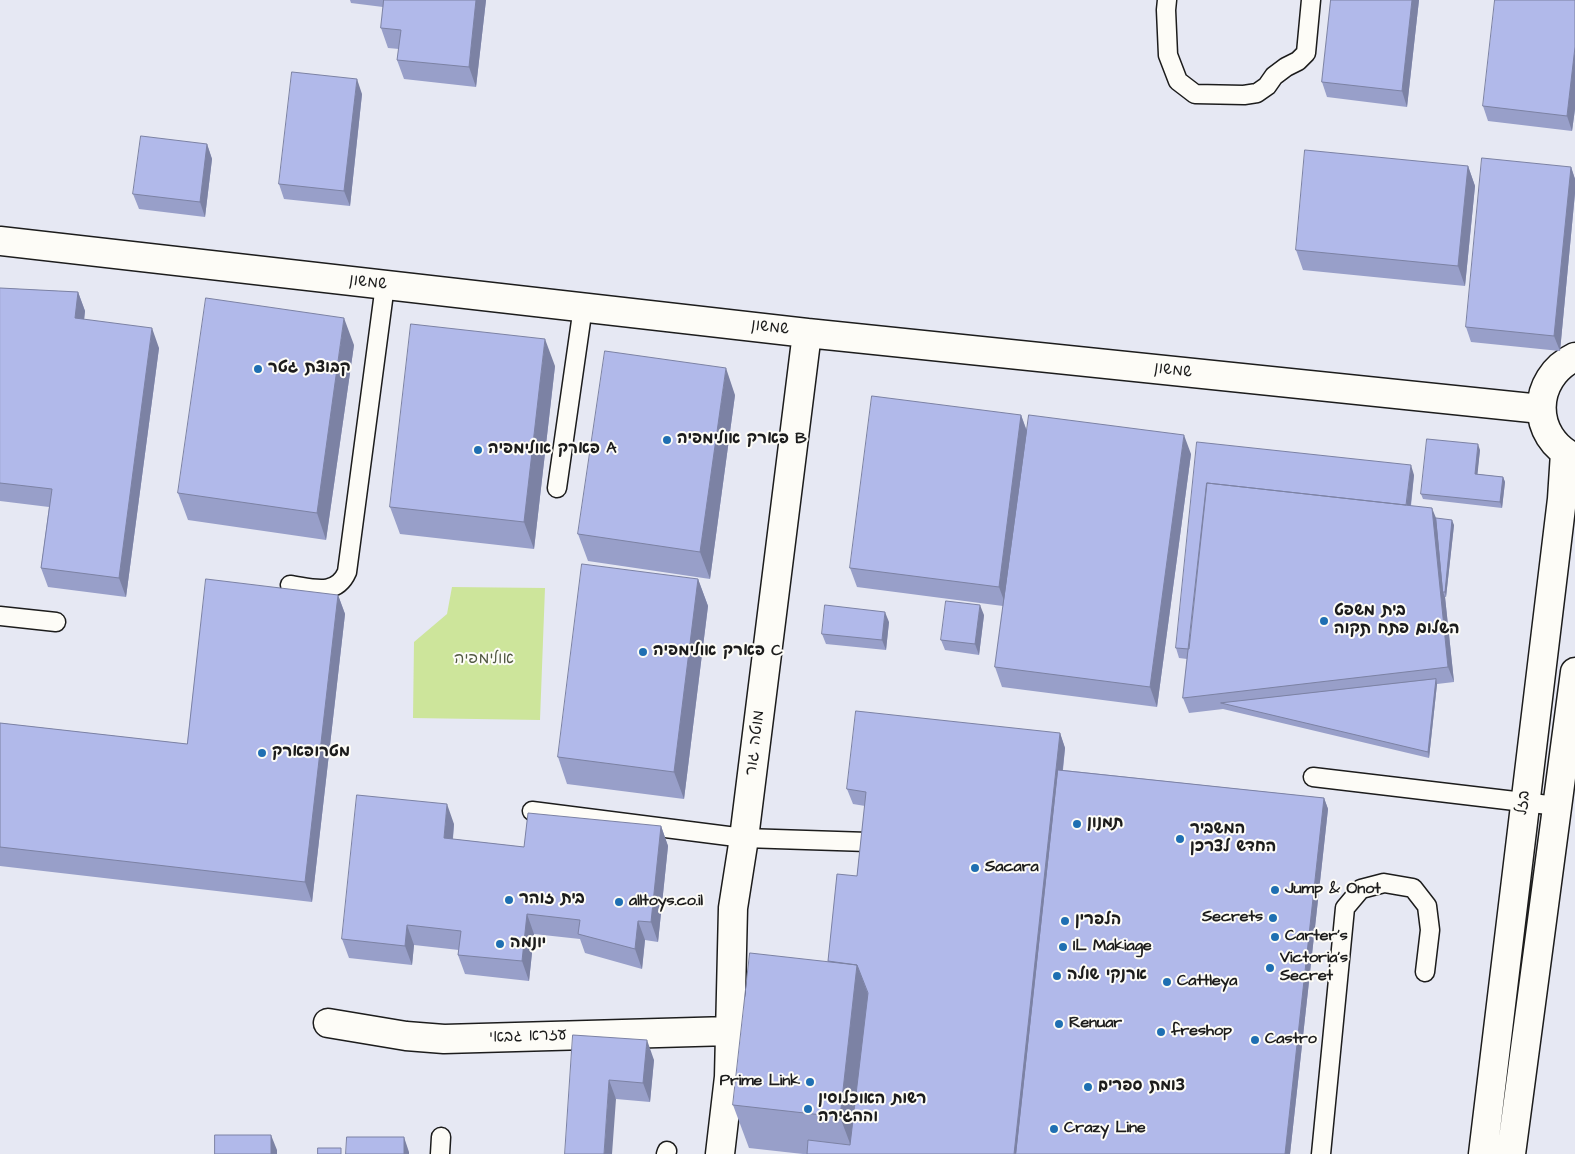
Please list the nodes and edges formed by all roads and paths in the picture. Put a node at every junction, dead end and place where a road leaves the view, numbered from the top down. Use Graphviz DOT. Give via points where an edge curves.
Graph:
graph roads {
  1 [pos="1167,0"];
  2 [pos="1311,0"];
  3 [pos="0,241"];
  4 [pos="385,284"];
  5 [pos="583,307"];
  6 [pos="807,332"];
  7 [pos="1575,357"];
  8 [pos="1541,409"];
  9 [pos="1570,455"];
  10 [pos="557,488"];
  11 [pos="290,585"];
  12 [pos="0,616"];
  13 [pos="56,622"];
  14 [pos="1575,672"];
  15 [pos="1571,732"];
  16 [pos="1313,777"];
  17 [pos="1525,802"];
  18 [pos="1557,806"];
  19 [pos="532,812"];
  20 [pos="744,838"];
  21 [pos="868,842"];
  22 [pos="1425,972"];
  23 [pos="328,1023"];
  24 [pos="730,1031"];
  25 [pos="720,1154"];
  26 [pos="1321,1154"];
  27 [pos="1483,1154"];
  28 [pos="1511,1154"];
  1 -- 2 [label="lane" via="1168,55 1178,81 1194,94 1244,96 1257,93 1306,53"];
  3 -- 4 [label="street, שמשון"];
  4 -- 5 [label="street, שמשון"];
  4 -- 11 [label="lane" via="347,572 343,581 325,590"];
  5 -- 6 [label="street, שמשון"];
  5 -- 10 [label="lane"];
  6 -- 8 [label="street, שמשון"];
  6 -- 20 [label="street, מוטה גור"];
  7 -- 8 [label="street" via="1549,378"];
  8 -- 9 [label="street" via="1544,426 1552,441"];
  9 -- 17 [label="street, בזל"];
  12 -- 13 [label="lane"];
  14 -- 15 [label="street, בזל"];
  15 -- 18 [label="street, בזל"];
  16 -- 17 [label="lane"];
  17 -- 18 [label="lane"];
  17 -- 27 [label="street, בזל"];
  18 -- 28 [label="street, בזל"];
  19 -- 20 [label="lane"];
  20 -- 21 [label="lane"];
  20 -- 24 [label="street, מוטה גור" via="733,908"];
  22 -- 26 [label="lane" via="1430,930 1427,906 1414,888 1384,884 1361,889 1345,908"];
  23 -- 24 [label="street, עזרא גבאי" via="444,1039"];
  24 -- 25 [label="street, מוטה גור" via="729,1077"];
}
